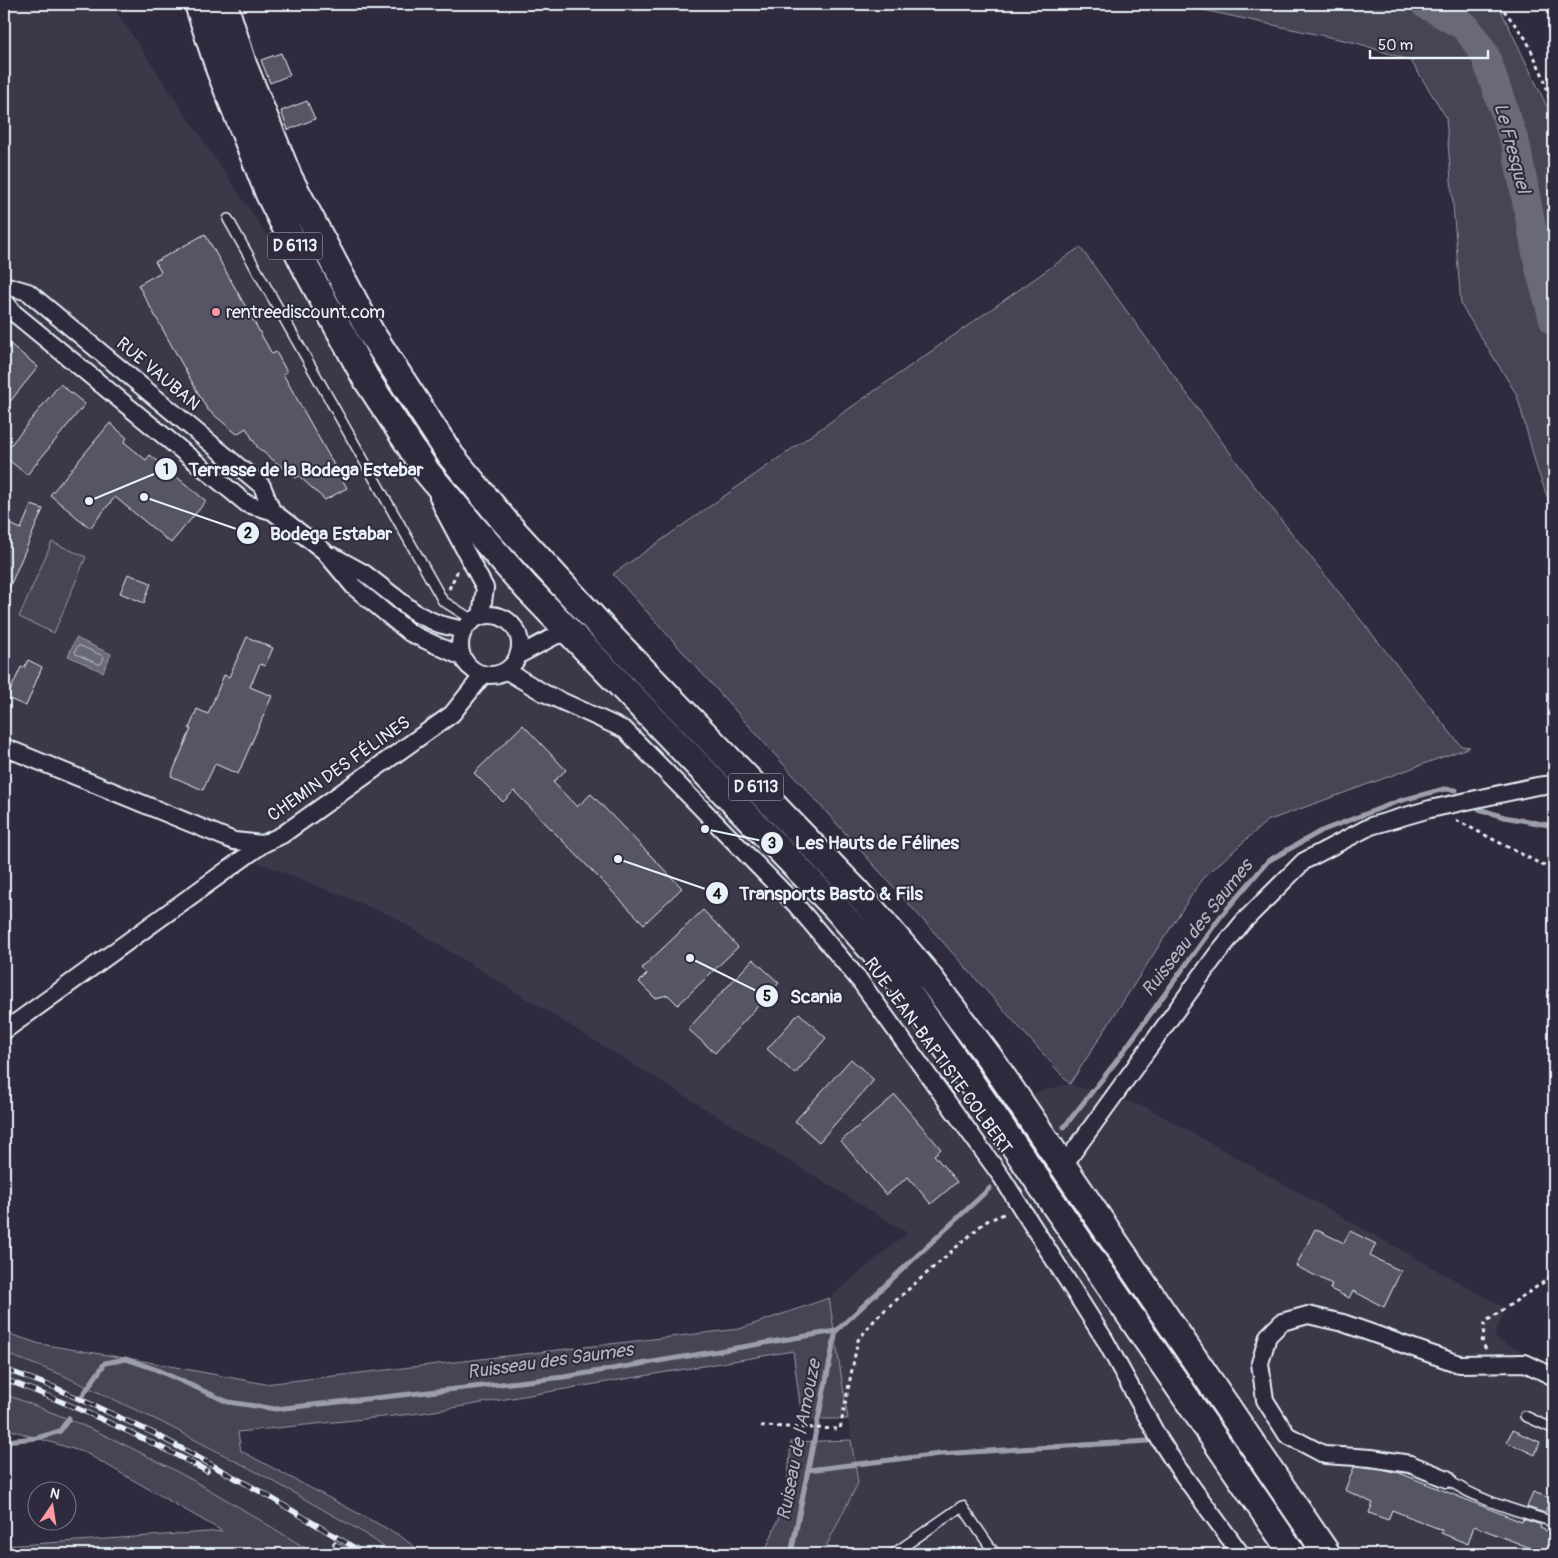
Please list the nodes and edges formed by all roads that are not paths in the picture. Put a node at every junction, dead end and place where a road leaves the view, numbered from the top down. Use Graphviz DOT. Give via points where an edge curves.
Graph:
graph roads {
  1 [pos="198,4"];
  2 [pos="224,4"];
  3 [pos="228,219"];
  4 [pos="4,285"];
  5 [pos="4,300"];
  6 [pos="428,472"];
  7 [pos="272,511"];
  8 [pos="324,551"];
  9 [pos="472,622"];
  10 [pos="573,634"];
  11 [pos="520,655"];
  12 [pos="462,657"];
  13 [pos="507,671"];
  14 [pos="482,675"];
  15 [pos="4,747"];
  16 [pos="1554,784"];
  17 [pos="263,844"];
  18 [pos="4,1031"];
  19 [pos="1062,1166"];
  20 [pos="1554,1377"];
  21 [pos="1525,1416"];
  22 [pos="1554,1429"];
  23 [pos="1447,1479"];
  24 [pos="1554,1522"];
  25 [pos="893,1554"];
  26 [pos="995,1554"];
  27 [pos="1241,1554"];
  28 [pos="1293,1554"];
  29 [pos="1327,1554"];
  1 -- 6 [label="main road, D 6113" via="220,71 273,203 365,377"];
  2 -- 19 [label="main road, D 6113" via="243,64 289,178 371,333 451,456 506,523 606,632 856,890 925,972 989,1057"];
  3 -- 9 [label="lane" via="443,601"];
  4 -- 7 [label="street, RUE VAUBAN" via="28,292 262,486"];
  5 -- 7 [label="street" via="14,312 247,504"];
  6 -- 9 [label="street" via="443,509 485,588"];
  6 -- 10 [label="main road, D 6113" via="527,588"];
  7 -- 8 [label="street"];
  8 -- 9 [label="street" via="364,573 417,614 439,624"];
  8 -- 12 [label="street" via="354,587 410,633"];
  9 -- 11 [label="street" via="491,615 511,622 520,637"];
  9 -- 12 [label="street" via="460,643"];
  10 -- 11 [label="street" via="557,635"];
  10 -- 28 [label="main road, D 6113" via="836,908 904,987"];
  11 -- 13 [label="street"];
  12 -- 14 [label="street" via="470,668"];
  13 -- 14 [label="street"];
  13 -- 27 [label="street, RUE JEAN-BAPTISTE COLBERT" via="625,730 796,905 860,981 1001,1176 1105,1340 1158,1437"];
  14 -- 17 [label="street, CHEMIN DES FÉLINES" via="452,714 282,835"];
  15 -- 17 [label="street, CHEMIN DES FÉLINES" via="234,841"];
  16 -- 19 [label="street" via="1430,809 1371,826 1304,860 1243,922 1217,954"];
  17 -- 18 [label="street"];
  19 -- 29 [label="main road, D 6113"];
  20 -- 23 [label="street" via="1525,1363 1459,1364 1343,1323 1308,1315 1282,1322 1268,1336 1260,1363 1265,1400 1287,1435 1325,1455 1410,1464"];
  21 -- 22 [label="lane"];
  23 -- 24 [label="lane" via="1461,1489"];
  25 -- 26 [label="lane" via="962,1506"];
}
